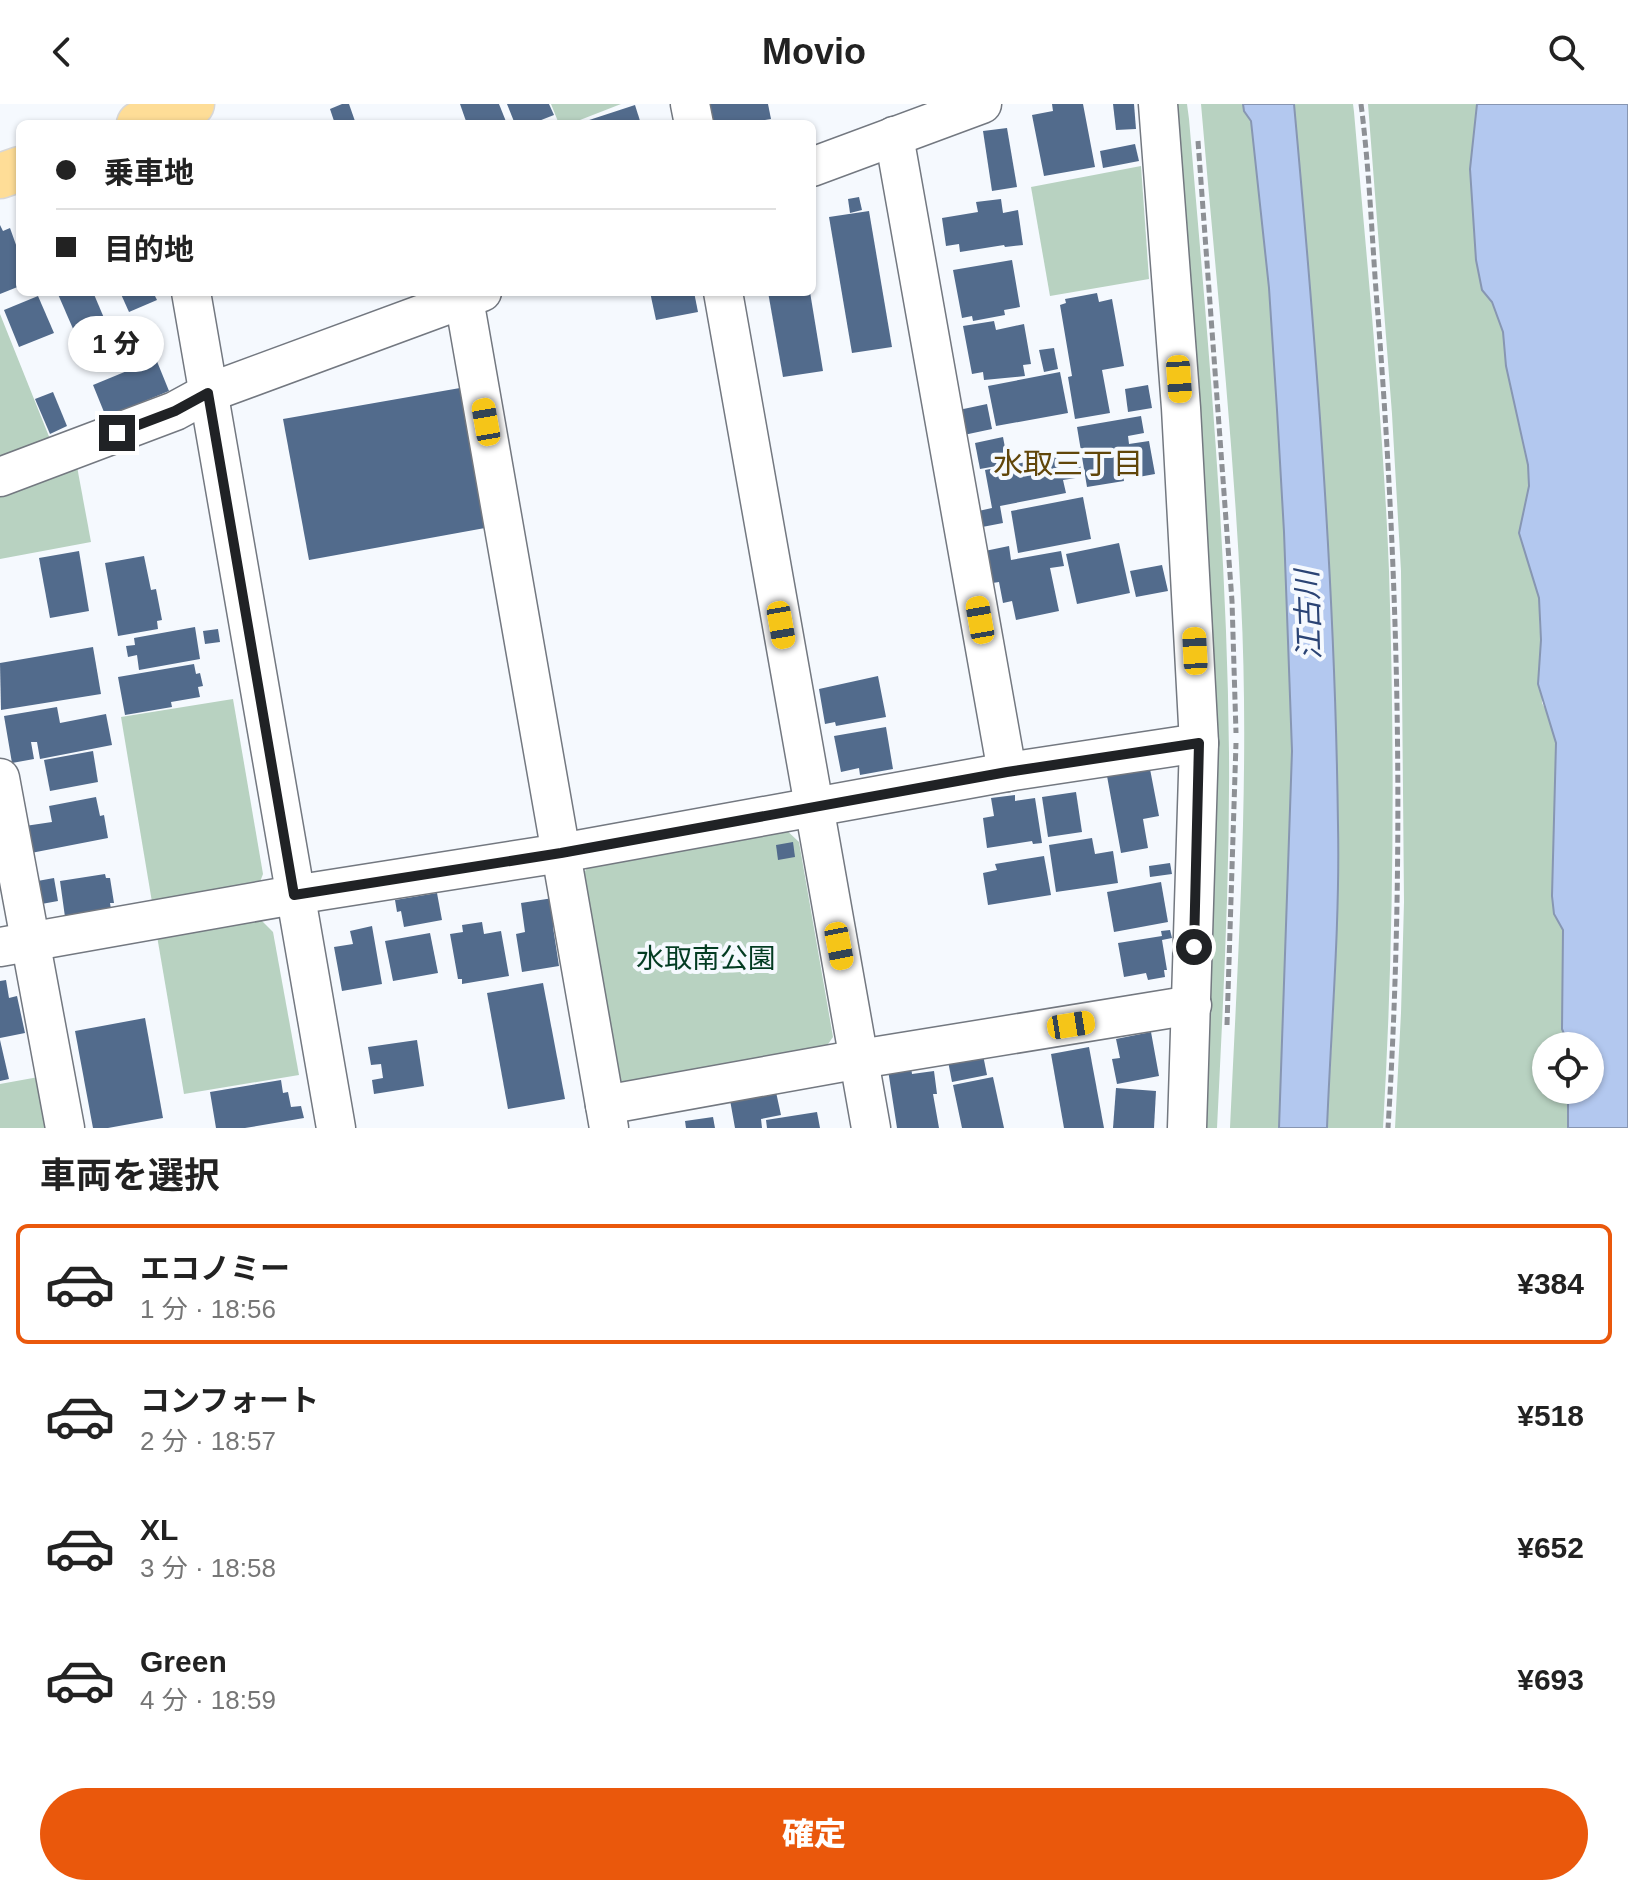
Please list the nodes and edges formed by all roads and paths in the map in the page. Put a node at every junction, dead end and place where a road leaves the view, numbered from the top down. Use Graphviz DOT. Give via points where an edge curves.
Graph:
graph roads {
  1 [pos="982,104"];
  2 [pos="1158,104"];
  3 [pos="1361,104"];
  4 [pos="894,136"];
  5 [pos="816,165"];
  6 [pos="192,296"];
  7 [pos="470,296"];
  8 [pos="473,296"];
  9 [pos="724,296"];
  10 [pos="208,393"];
  11 [pos="0,477"];
  12 [pos="1199,743"];
  13 [pos="1007,772"];
  14 [pos="0,778"];
  15 [pos="813,806"];
  16 [pos="561,853"];
  17 [pos="294,895"];
  18 [pos="16,944"];
  19 [pos="1192,1005"];
  20 [pos="860,1059"];
  21 [pos="607,1116"];
  22 [pos="65,1128"];
  23 [pos="336,1128"];
  24 [pos="871,1128"];
  25 [pos="1187,1128"];
  26 [pos="1388,1128"];
  1 -- 4 [label="street"];
  2 -- 12 [label="street"];
  3 -- 26 [label="path" via="1395,573 1398,901"];
  4 -- 5 [label="street"];
  4 -- 13 [label="street"];
  6 -- 10 [label="street"];
  7 -- 10 [label="street"];
  8 -- 16 [label="street"];
  9 -- 15 [label="street"];
  10 -- 11 [label="street" via="175,411"];
  10 -- 17 [label="street"];
  12 -- 13 [label="street"];
  12 -- 19 [label="street"];
  13 -- 15 [label="street"];
  14 -- 18 [label="street"];
  15 -- 16 [label="street"];
  15 -- 20 [label="street"];
  16 -- 17 [label="street"];
  16 -- 21 [label="street"];
  17 -- 18 [label="street"];
  17 -- 23 [label="street"];
  18 -- 22 [label="street"];
  19 -- 20 [label="street"];
  19 -- 25 [label="street"];
  20 -- 21 [label="street"];
  20 -- 24 [label="street"];
}
